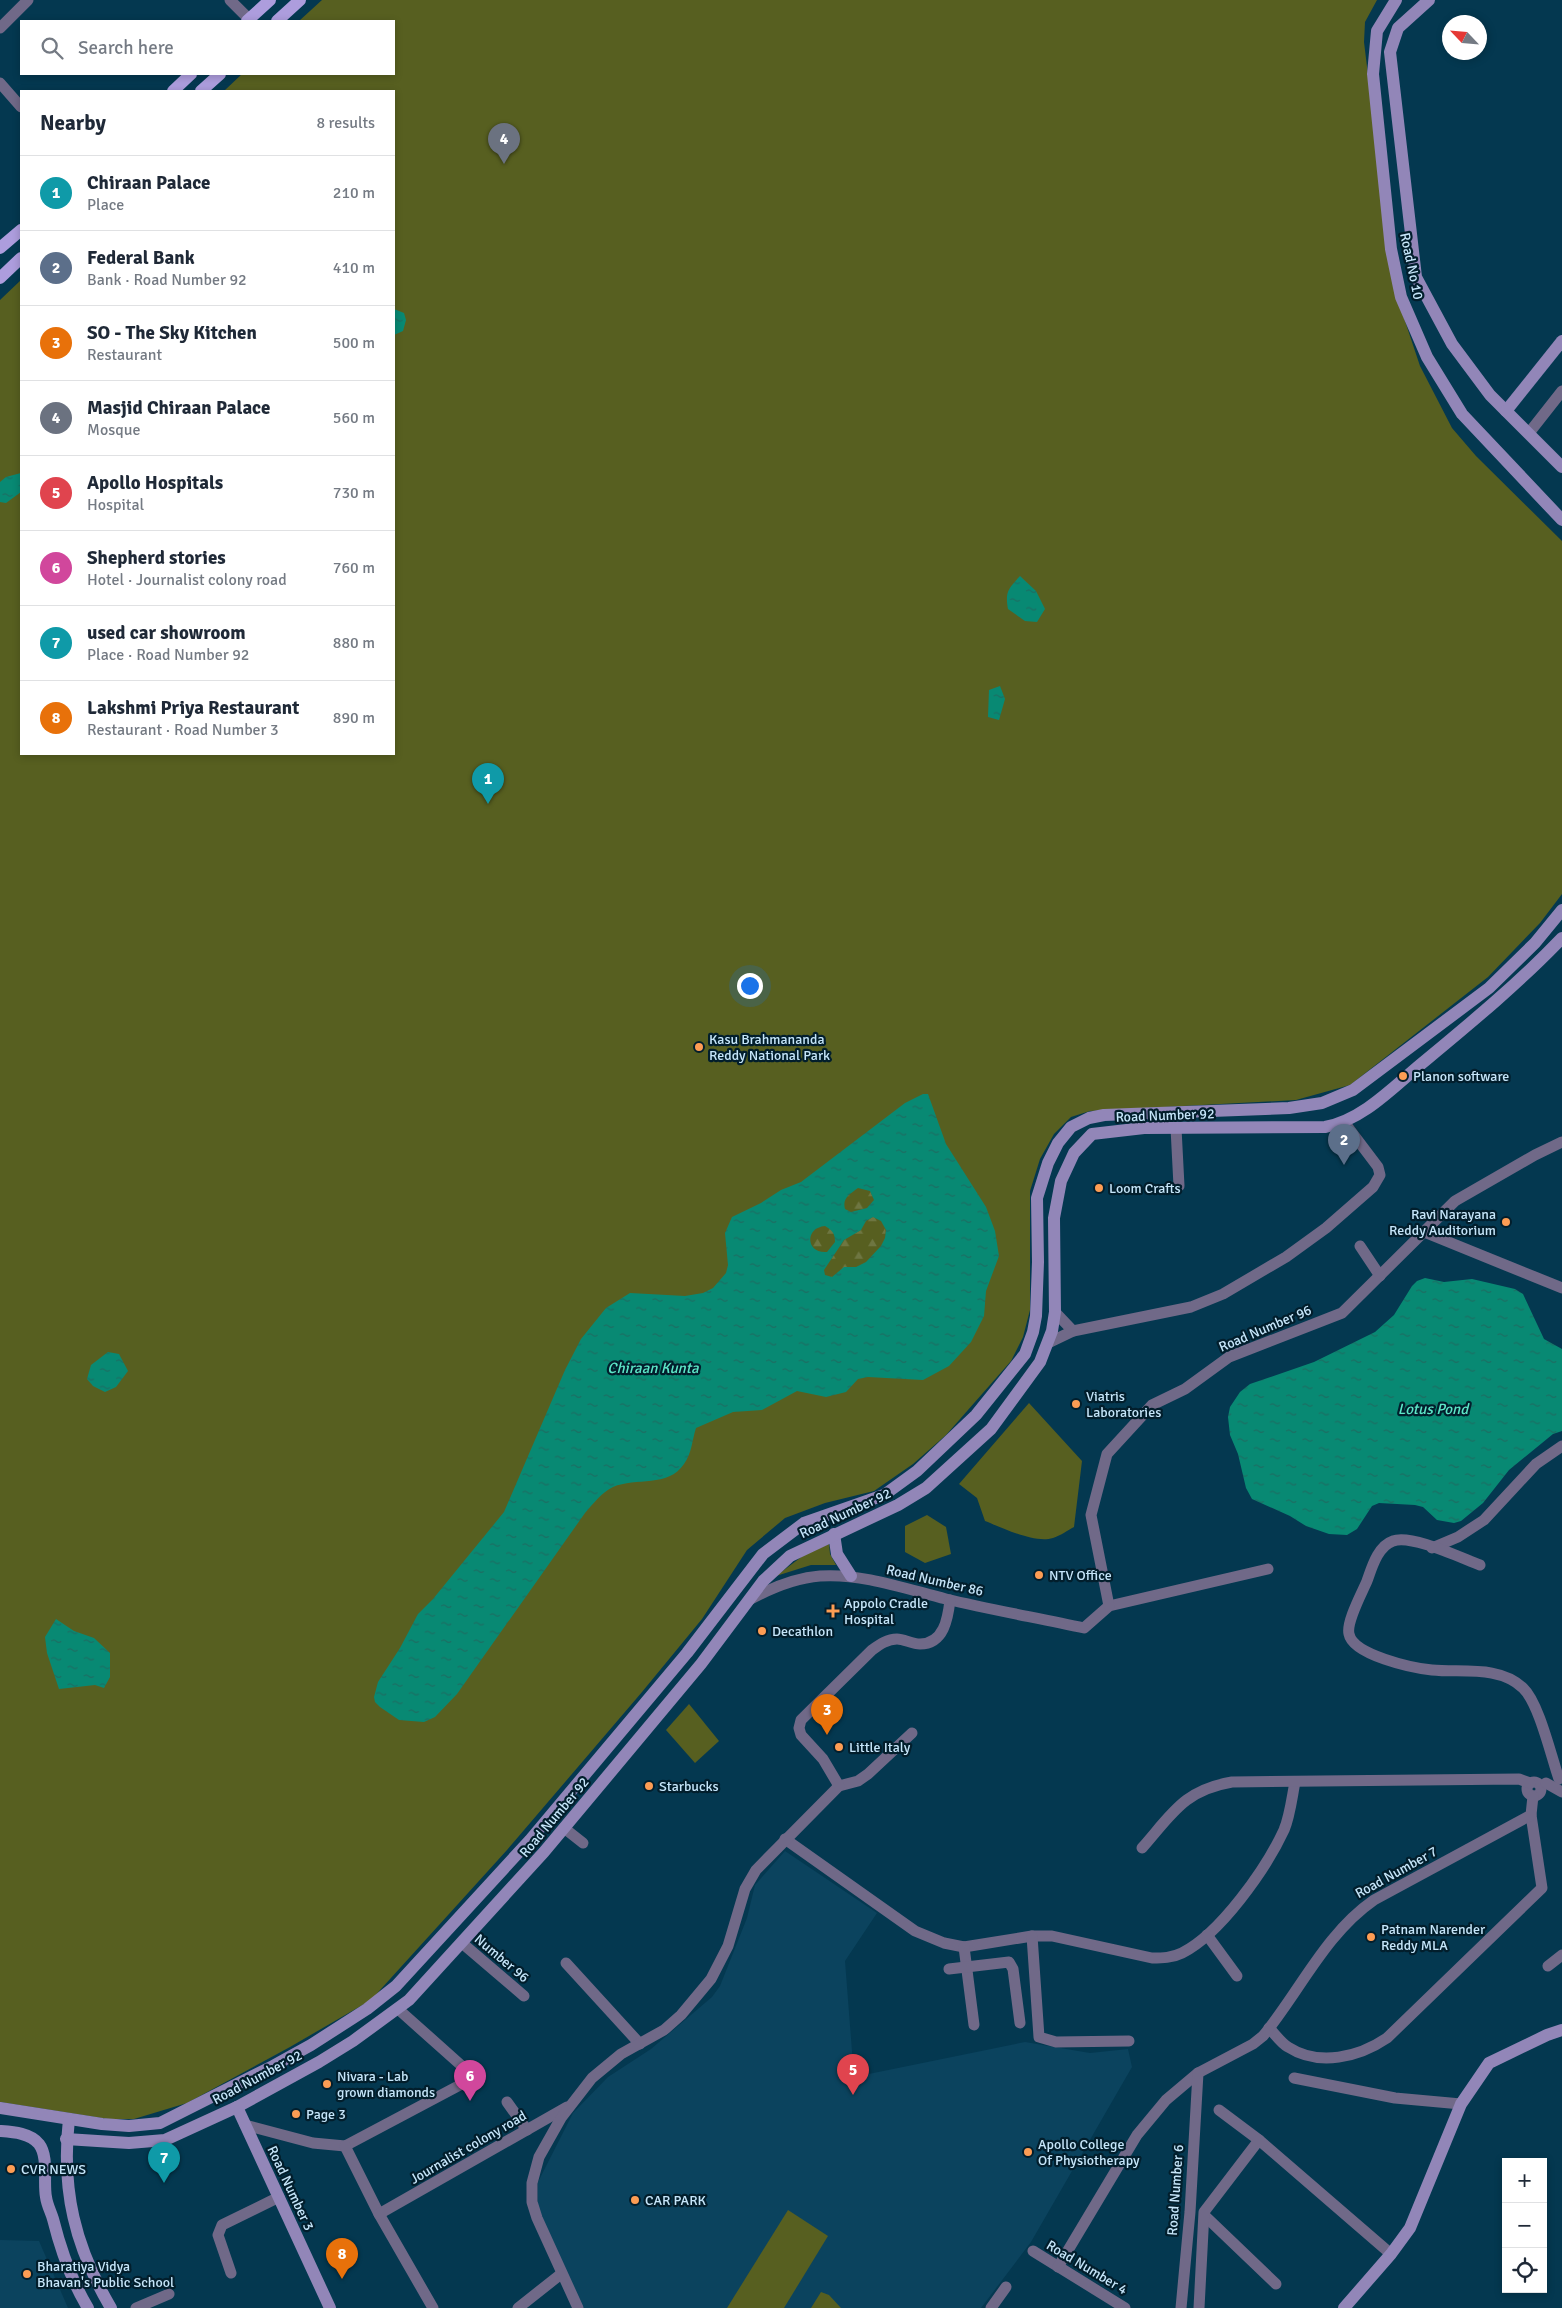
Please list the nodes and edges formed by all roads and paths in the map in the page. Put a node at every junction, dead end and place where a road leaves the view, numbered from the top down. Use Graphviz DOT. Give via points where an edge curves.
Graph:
graph roads {
  1 [pos="28,0"];
  2 [pos="230,0"];
  3 [pos="270,0"];
  4 [pos="300,0"];
  5 [pos="1396,0"];
  6 [pos="1429,0"];
  7 [pos="1383,19"];
  8 [pos="248,20"];
  9 [pos="278,20"];
  10 [pos="0,28"];
  11 [pos="1398,28"];
  12 [pos="191,75"];
  13 [pos="219,75"];
  14 [pos="0,83"];
  15 [pos="174,90"];
  16 [pos="202,90"];
  17 [pos="20,106"];
  18 [pos="20,231"];
  19 [pos="2,243"];
  20 [pos="20,259"];
  21 [pos="0,278"];
  22 [pos="1562,341"];
  23 [pos="1562,391"];
  24 [pos="1506,411"];
  25 [pos="1529,434"];
  26 [pos="1562,467"];
  27 [pos="1562,520"];
  28 [pos="1562,910"];
  29 [pos="1562,938"];
  30 [pos="1448,1019"];
  31 [pos="1459,1033"];
  32 [pos="1344,1122"];
  33 [pos="1176,1128"];
  34 [pos="1562,1142"];
  35 [pos="1179,1186"];
  36 [pos="1424,1232"];
  37 [pos="1360,1246"];
  38 [pos="1380,1276"];
  39 [pos="1562,1288"];
  40 [pos="1056,1312"];
  41 [pos="1073,1331"];
  42 [pos="1048,1343"];
  43 [pos="1562,1446"];
  44 [pos="834,1534"];
  45 [pos="1432,1548"];
  46 [pos="1480,1565"];
  47 [pos="1268,1569"];
  48 [pos="851,1576"];
  49 [pos="749,1600"];
  50 [pos="950,1600"];
  51 [pos="1109,1606"];
  52 [pos="912,1733"];
  53 [pos="1560,1778"];
  54 [pos="1295,1782"];
  55 [pos="1538,1784"];
  56 [pos="839,1786"];
  57 [pos="1562,1792"];
  58 [pos="1531,1815"];
  59 [pos="564,1828"];
  60 [pos="533,1837"];
  61 [pos="785,1839"];
  62 [pos="584,1843"];
  63 [pos="548,1847"];
  64 [pos="1142,1848"];
  65 [pos="1208,1934"];
  66 [pos="1032,1936"];
  67 [pos="462,1943"];
  68 [pos="964,1947"];
  69 [pos="1562,1955"];
  70 [pos="566,1963"];
  71 [pos="967,1966"];
  72 [pos="1548,1966"];
  73 [pos="949,1968"];
  74 [pos="1237,1976"];
  75 [pos="524,1996"];
  76 [pos="398,2009"];
  77 [pos="1037,2009"];
  78 [pos="1018,2011"];
  79 [pos="1020,2023"];
  80 [pos="974,2025"];
  81 [pos="1269,2028"];
  82 [pos="1562,2030"];
  83 [pos="1129,2041"];
  84 [pos="640,2044"];
  85 [pos="1198,2073"];
  86 [pos="1294,2078"];
  87 [pos="507,2102"];
  88 [pos="1461,2104"];
  89 [pos="570,2105"];
  90 [pos="237,2107"];
  91 [pos="0,2108"];
  92 [pos="1219,2110"];
  93 [pos="78,2121"];
  94 [pos="245,2125"];
  95 [pos="527,2130"];
  96 [pos="0,2131"];
  97 [pos="73,2140"];
  98 [pos="1258,2140"];
  99 [pos="345,2146"];
  100 [pos="279,2197"];
  101 [pos="380,2214"];
  102 [pos="1204,2216"];
  103 [pos="1033,2251"];
  104 [pos="1391,2254"];
  105 [pos="1058,2267"];
  106 [pos="231,2273"];
  107 [pos="561,2274"];
  108 [pos="1276,2284"];
  109 [pos="1006,2287"];
  110 [pos="169,2294"];
  111 [pos="88,2308"];
  112 [pos="111,2308"];
  113 [pos="136,2308"];
  114 [pos="330,2308"];
  115 [pos="433,2308"];
  116 [pos="518,2308"];
  117 [pos="578,2308"];
  118 [pos="991,2308"];
  119 [pos="1125,2308"];
  120 [pos="1180,2308"];
  121 [pos="1199,2308"];
  122 [pos="1344,2308"];
  1 -- 10 [label="street"];
  2 -- 8 [label="street"];
  3 -- 8 [label="main road"];
  4 -- 9 [label="main road"];
  5 -- 7 [label="main road, Road No 10"];
  6 -- 11 [label="main road, Road No 10"];
  7 -- 11 [label="main road"];
  7 -- 27 [label="main road, Road No 10" via="1377,31 1373,74 1392,249 1401,296 1428,358 1462,414"];
  11 -- 24 [label="main road, Road No 10" via="1390,52 1416,277 1452,344"];
  12 -- 15 [label="main road"];
  13 -- 16 [label="main road"];
  14 -- 17 [label="street"];
  18 -- 19 [label="main road"];
  20 -- 21 [label="main road"];
  22 -- 24 [label="main road"];
  23 -- 25 [label="street"];
  24 -- 25 [label="main road, Road No 10"];
  25 -- 26 [label="main road, Road No 10"];
  28 -- 30 [label="main road, Road Number 92" via="1535,943 1489,988"];
  29 -- 31 [label="main road, Road Number 92"];
  30 -- 31 [label="main road"];
  30 -- 60 [label="main road, Road Number 92" via="1354,1090 1322,1103 1289,1108 1104,1115 1071,1127 1048,1163 1037,1198 1036,1316 1025,1354 976,1415 917,1471 884,1495 804,1523 762,1554 687,1652"];
  31 -- 32 [label="main road, Road Number 92" via="1365,1110"];
  32 -- 33 [label="main road, Road Number 92" via="1325,1127"];
  32 -- 41 [label="street" via="1378,1167 1380,1175 1373,1187 1326,1228 1250,1279 1190,1307"];
  33 -- 35 [label="street"];
  33 -- 40 [label="main road, Road Number 92" via="1092,1134 1074,1153 1061,1181 1054,1218"];
  34 -- 36 [label="street, Road Number 96" via="1535,1154 1455,1202"];
  36 -- 38 [label="street, Road Number 96"];
  36 -- 39 [label="street"];
  37 -- 38 [label="street"];
  38 -- 51 [label="street, Road Number 96" via="1342,1313 1230,1356 1186,1389 1152,1405 1106,1454 1091,1516"];
  40 -- 41 [label="street"];
  40 -- 42 [label="main road, Road Number 92"];
  41 -- 42 [label="street"];
  42 -- 44 [label="main road, Road Number 92" via="1040,1362 978,1443 926,1488 898,1505"];
  43 -- 45 [label="street" via="1536,1464 1484,1520 1458,1537"];
  44 -- 48 [label="main road" via="838,1554"];
  44 -- 49 [label="main road, Road Number 92" via="790,1556 763,1581"];
  45 -- 46 [label="street"];
  45 -- 53 [label="street" via="1409,1540 1396,1540 1383,1548 1348,1626 1351,1640 1360,1649 1395,1662 1431,1670 1493,1673 1523,1688 1533,1703"];
  47 -- 51 [label="street"];
  48 -- 49 [label="street, Road Number 86" via="797,1580 771,1588"];
  48 -- 50 [label="street, Road Number 86"];
  49 -- 59 [label="main road, Road Number 92" via="701,1664"];
  50 -- 51 [label="street, Road Number 86" via="1084,1628"];
  50 -- 56 [label="street" via="942,1632 935,1639 920,1644 897,1639 882,1643 801,1720 801,1735 823,1759"];
  52 -- 56 [label="street" via="868,1774 858,1781"];
  53 -- 55 [label="street"];
  54 -- 55 [label="street" via="1519,1779"];
  54 -- 64 [label="street" via="1232,1782 1198,1791 1182,1803"];
  54 -- 65 [label="street" via="1285,1829 1252,1885"];
  55 -- 57 [label="street"];
  55 -- 58 [label="street" via="1540,1792 1533,1796"];
  56 -- 61 [label="street"];
  58 -- 81 [label="street, Road Number 7" via="1356,1912 1327,1944"];
  58 -- 81 [label="street" via="1542,1888 1387,2038 1351,2056 1323,2057 1305,2055 1287,2047"];
  59 -- 62 [label="street"];
  59 -- 63 [label="main road, Road Number 92"];
  60 -- 63 [label="main road"];
  60 -- 93 [label="main road, Road Number 92" via="396,1986 342,2026 273,2066 160,2123 129,2126"];
  61 -- 68 [label="street" via="915,1931"];
  61 -- 84 [label="street" via="756,1870 745,1889 728,1946 715,1974 664,2030"];
  63 -- 67 [label="main road, Road Number 92"];
  65 -- 66 [label="street" via="1182,1953 1160,1958 1052,1936"];
  65 -- 74 [label="street"];
  66 -- 68 [label="street"];
  66 -- 77 [label="street"];
  67 -- 75 [label="street, Number 96"];
  67 -- 76 [label="main road, Road Number 92"];
  68 -- 71 [label="street"];
  69 -- 72 [label="street"];
  70 -- 84 [label="street"];
  71 -- 73 [label="street"];
  71 -- 78 [label="street" via="1003,1961 1011,1964"];
  71 -- 80 [label="street"];
  76 -- 90 [label="main road, Road Number 92" via="346,2045"];
  76 -- 99 [label="street" via="463,2067 466,2076 460,2084"];
  77 -- 78 [label="street"];
  77 -- 83 [label="street" via="1039,2037 1056,2042"];
  78 -- 79 [label="street"];
  81 -- 85 [label="street, Road Number 7" via="1253,2044"];
  82 -- 88 [label="main road" via="1547,2034 1489,2063"];
  84 -- 89 [label="street" via="600,2071"];
  85 -- 105 [label="street, Road Number 7" via="1166,2100 1137,2136"];
  85 -- 120 [label="street, Road Number 6" via="1190,2212"];
  86 -- 88 [label="street" via="1395,2098"];
  87 -- 95 [label="street"];
  88 -- 104 [label="main road" via="1410,2228"];
  89 -- 95 [label="street, Journalist colony road"];
  89 -- 107 [label="street" via="539,2157 532,2183 532,2202 537,2218"];
  90 -- 94 [label="main road, Road Number 3"];
  90 -- 97 [label="main road, Road Number 92" via="165,2140"];
  91 -- 93 [label="main road, Road Number 92"];
  92 -- 98 [label="street"];
  93 -- 97 [label="main road"];
  94 -- 99 [label="street" via="313,2143"];
  94 -- 100 [label="main road, Road Number 3"];
  95 -- 101 [label="street, Journalist colony road"];
  96 -- 111 [label="main road" via="21,2134 40,2146 45,2195 64,2261"];
  97 -- 112 [label="main road" via="70,2200 76,2230 88,2265"];
  98 -- 102 [label="street" via="1206,2208"];
  98 -- 104 [label="street"];
  99 -- 101 [label="street"];
  100 -- 106 [label="street" via="222,2225 218,2235"];
  100 -- 114 [label="main road, Road Number 3"];
  101 -- 115 [label="street"];
  102 -- 108 [label="street"];
  102 -- 121 [label="street"];
  103 -- 105 [label="street, Road Number 4"];
  104 -- 122 [label="main road"];
  105 -- 119 [label="street, Road Number 4"];
  107 -- 116 [label="street"];
  107 -- 117 [label="street"];
  109 -- 118 [label="street"];
  110 -- 113 [label="street"];
}
